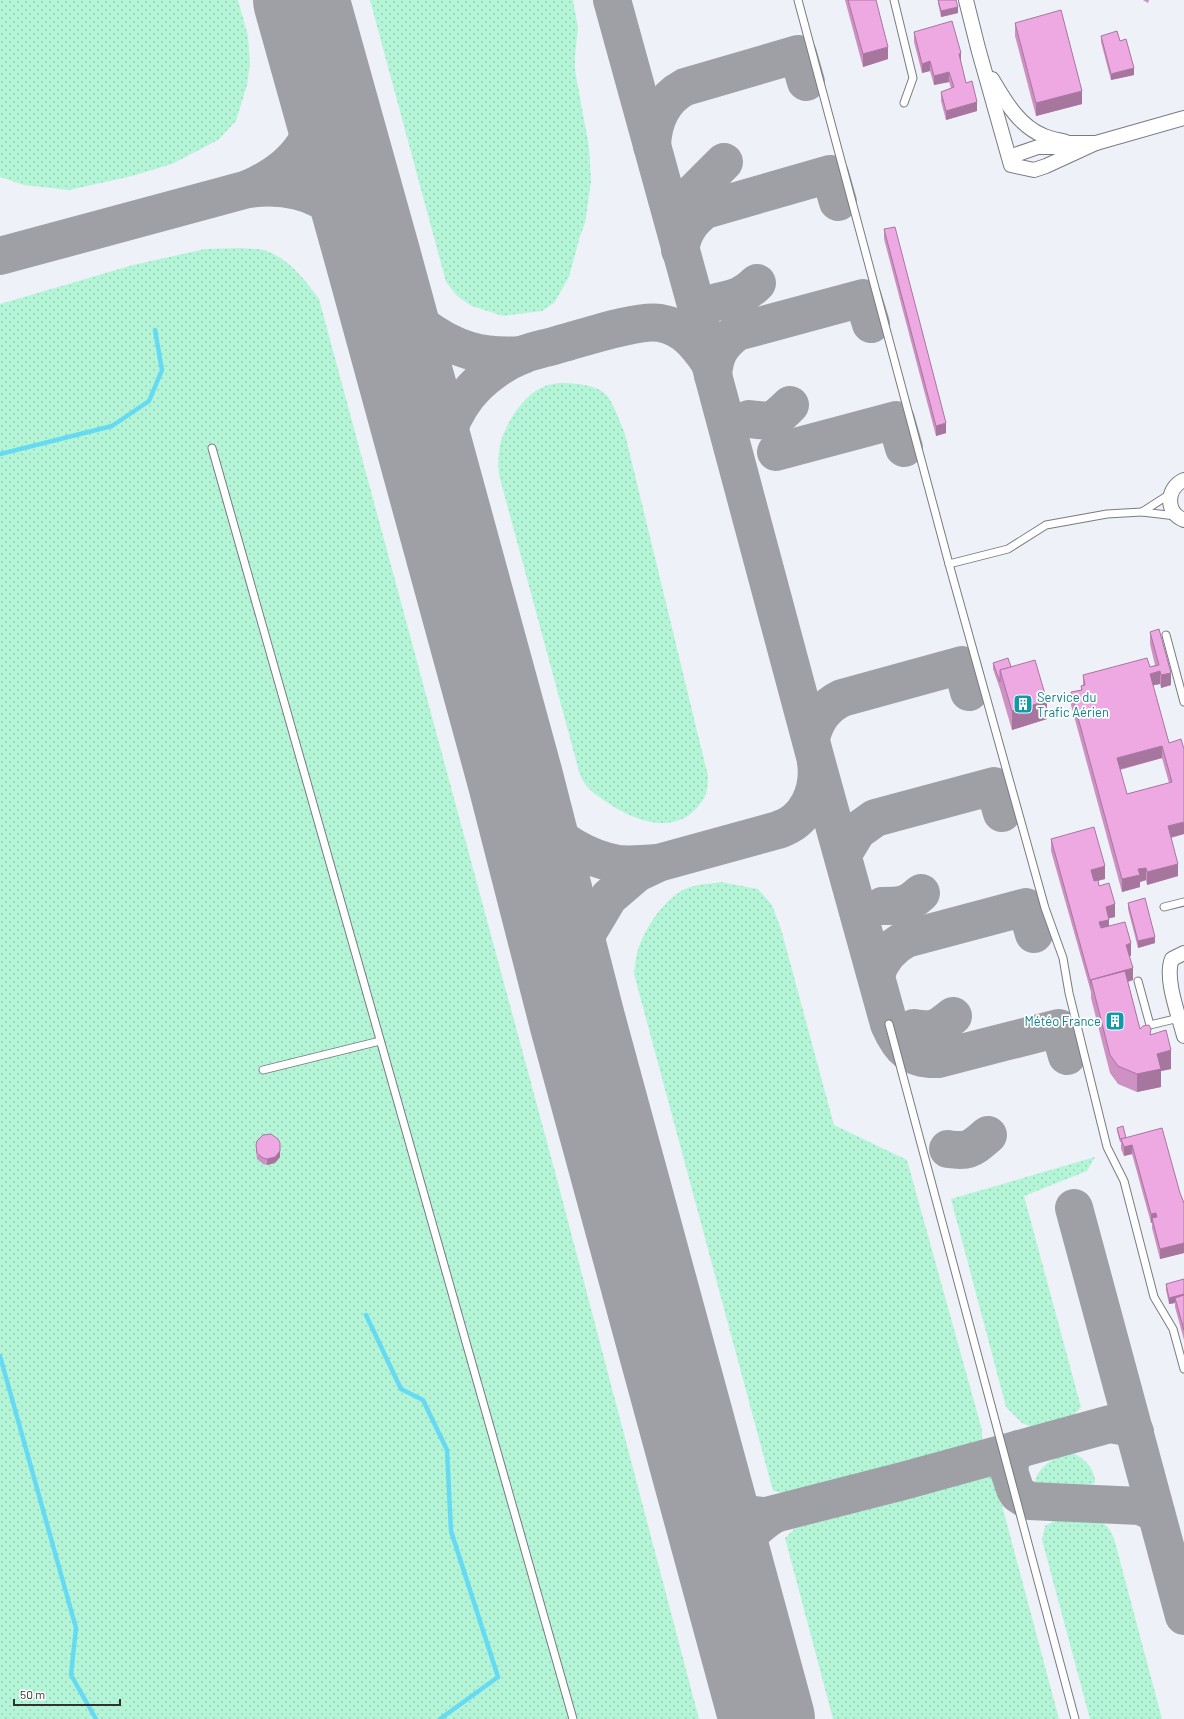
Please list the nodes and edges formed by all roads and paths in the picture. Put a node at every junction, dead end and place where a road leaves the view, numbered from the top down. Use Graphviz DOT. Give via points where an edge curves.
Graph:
graph roads {
  1 [pos="798,0"];
  2 [pos="894,0"];
  3 [pos="966,0"];
  4 [pos="978,48"];
  5 [pos="904,103"];
  6 [pos="1184,118"];
  7 [pos="1070,143"];
  8 [pos="1096,143"];
  9 [pos="1010,161"];
  10 [pos="212,448"];
  11 [pos="1184,480"];
  12 [pos="1170,494"];
  13 [pos="1142,512"];
  14 [pos="1180,518"];
  15 [pos="949,564"];
  16 [pos="1166,635"];
  17 [pos="1184,702"];
  18 [pos="1184,902"];
  19 [pos="1164,907"];
  20 [pos="1184,953"];
  21 [pos="1138,981"];
  22 [pos="1179,1018"];
  23 [pos="889,1024"];
  24 [pos="1184,1036"];
  25 [pos="380,1041"];
  26 [pos="263,1070"];
  27 [pos="1184,1369"];
  28 [pos="573,1719"];
  29 [pos="1075,1719"];
  1 -- 15 [label="lane"];
  2 -- 5 [label="lane" via="914,78"];
  3 -- 4 [label="street"];
  4 -- 7 [label="street" via="990,76 1021,120 1045,136"];
  4 -- 9 [label="street"];
  6 -- 8 [label="street"];
  7 -- 8 [label="street"];
  7 -- 9 [label="street" via="1056,147 1038,147"];
  8 -- 9 [label="street" via="1034,170"];
  10 -- 25 [label="lane"];
  11 -- 12 [label="street"];
  12 -- 13 [label="lane"];
  12 -- 14 [label="street" via="1171,508"];
  13 -- 14 [label="lane"];
  13 -- 15 [label="lane" via="1107,514 1046,525 1008,549"];
  15 -- 27 [label="lane" via="1045,908 1063,958 1069,993 1107,1147 1124,1181 1154,1297 1173,1329"];
  16 -- 17 [label="lane"];
  18 -- 19 [label="lane"];
  20 -- 22 [label="street" via="1172,959 1169,969"];
  21 -- 22 [label="lane" via="1150,1025"];
  22 -- 24 [label="street"];
  23 -- 29 [label="lane"];
  25 -- 26 [label="lane"];
  25 -- 28 [label="lane"];
}
